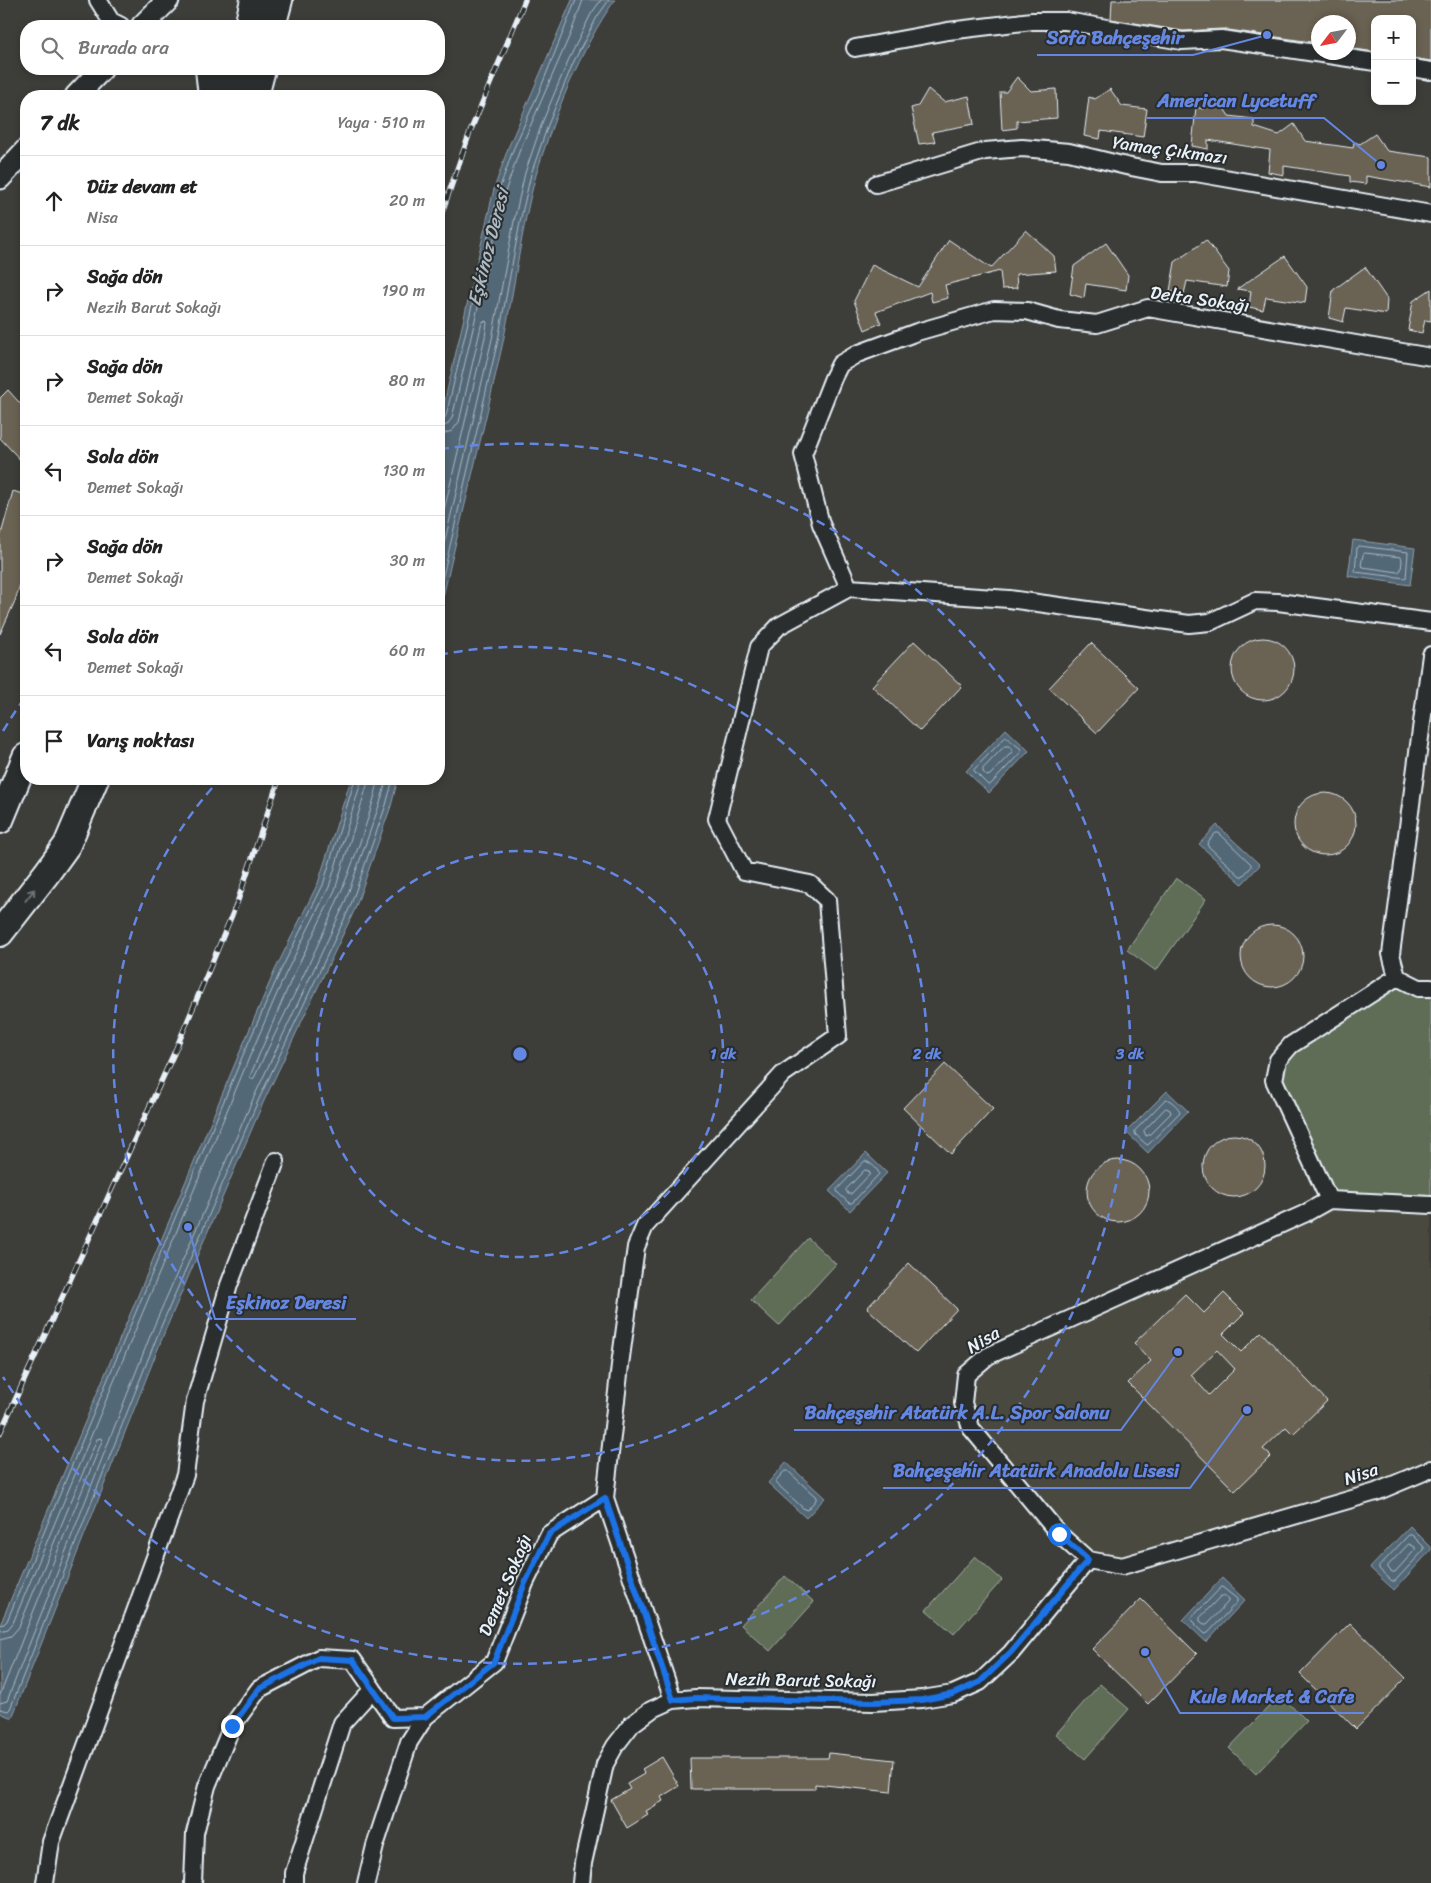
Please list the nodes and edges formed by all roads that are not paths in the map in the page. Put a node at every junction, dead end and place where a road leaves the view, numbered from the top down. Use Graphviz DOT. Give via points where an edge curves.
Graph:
graph roads {
  1 [pos="98,0"];
  2 [pos="168,0"];
  3 [pos="254,0"];
  4 [pos="279,0"];
  5 [pos="110,20"];
  6 [pos="148,20"];
  7 [pos="249,20"];
  8 [pos="274,20"];
  9 [pos="855,48"];
  10 [pos="1371,61"];
  11 [pos="1416,69"];
  12 [pos="1431,71"];
  13 [pos="96,75"];
  14 [pos="209,75"];
  15 [pos="235,75"];
  16 [pos="260,75"];
  17 [pos="82,90"];
  18 [pos="211,90"];
  19 [pos="232,90"];
  20 [pos="257,90"];
  21 [pos="20,156"];
  22 [pos="0,178"];
  23 [pos="876,184"];
  24 [pos="1431,214"];
  25 [pos="1431,357"];
  26 [pos="849,588"];
  27 [pos="1431,622"];
  28 [pos="1431,655"];
  29 [pos="20,772"];
  30 [pos="93,785"];
  31 [pos="0,820"];
  32 [pos="0,933"];
  33 [pos="1397,977"];
  34 [pos="1431,988"];
  35 [pos="276,1161"];
  36 [pos="1329,1200"];
  37 [pos="1431,1206"];
  38 [pos="1431,1469"];
  39 [pos="605,1498"];
  40 [pos="1088,1560"];
  41 [pos="373,1689"];
  42 [pos="673,1700"];
  43 [pos="425,1717"];
  44 [pos="45,1883"];
  45 [pos="193,1883"];
  46 [pos="294,1883"];
  47 [pos="366,1883"];
  48 [pos="581,1883"];
  1 -- 5 [label="street"];
  2 -- 6 [label="street"];
  3 -- 7 [label="main road"];
  4 -- 8 [label="main road"];
  9 -- 10 [label="street" via="1032,20 1066,21 1182,41 1221,39"];
  11 -- 12 [label="street"];
  13 -- 17 [label="street"];
  14 -- 18 [label="main road"];
  15 -- 19 [label="main road"];
  16 -- 20 [label="main road"];
  21 -- 22 [label="street"];
  23 -- 24 [label="street, Yamaç Çıkmazı" via="985,151 1022,148 1069,152 1162,173 1196,173"];
  25 -- 26 [label="street, Delta Sokağı" via="1148,308 1097,324 1059,320 1027,311 994,310 856,354 840,364 803,454 821,524"];
  26 -- 27 [label="street" via="1009,599 1189,624 1210,622 1255,601"];
  26 -- 39 [label="street" via="779,626 759,646 717,819 744,871 810,884 827,900 838,1036 784,1074 645,1226 636,1247"];
  28 -- 33 [label="street" via="1390,954"];
  29 -- 31 [label="main road"];
  32 -- 30 [label="main road, one-way" via="67,845"];
  33 -- 34 [label="street" via="1419,988"];
  33 -- 36 [label="street" via="1291,1044 1278,1060 1274,1080"];
  35 -- 44 [label="street" via="229,1285 195,1401 185,1475 51,1842"];
  36 -- 37 [label="street"];
  36 -- 40 [label="street, Nisa" via="988,1356 966,1375 963,1403 971,1428 1059,1534"];
  38 -- 40 [label="street, Nisa" via="1376,1492 1122,1566"];
  39 -- 42 [label="street"];
  39 -- 43 [label="street, Demet Sokağı" via="549,1534 525,1583 494,1662"];
  40 -- 42 [label="street, Nezih Barut Sokağı" via="1011,1652 980,1682 953,1694 922,1700 874,1702"];
  41 -- 43 [label="street" via="393,1718"];
  41 -- 45 [label="street" via="353,1660 319,1658 259,1689 232,1726 207,1786 195,1833"];
  41 -- 46 [label="street" via="342,1723 294,1873"];
  42 -- 48 [label="street, Nezih Barut Sokağı" via="632,1724 604,1764"];
  43 -- 47 [label="street, Demet Sokağı" via="410,1742 396,1778"];
}
